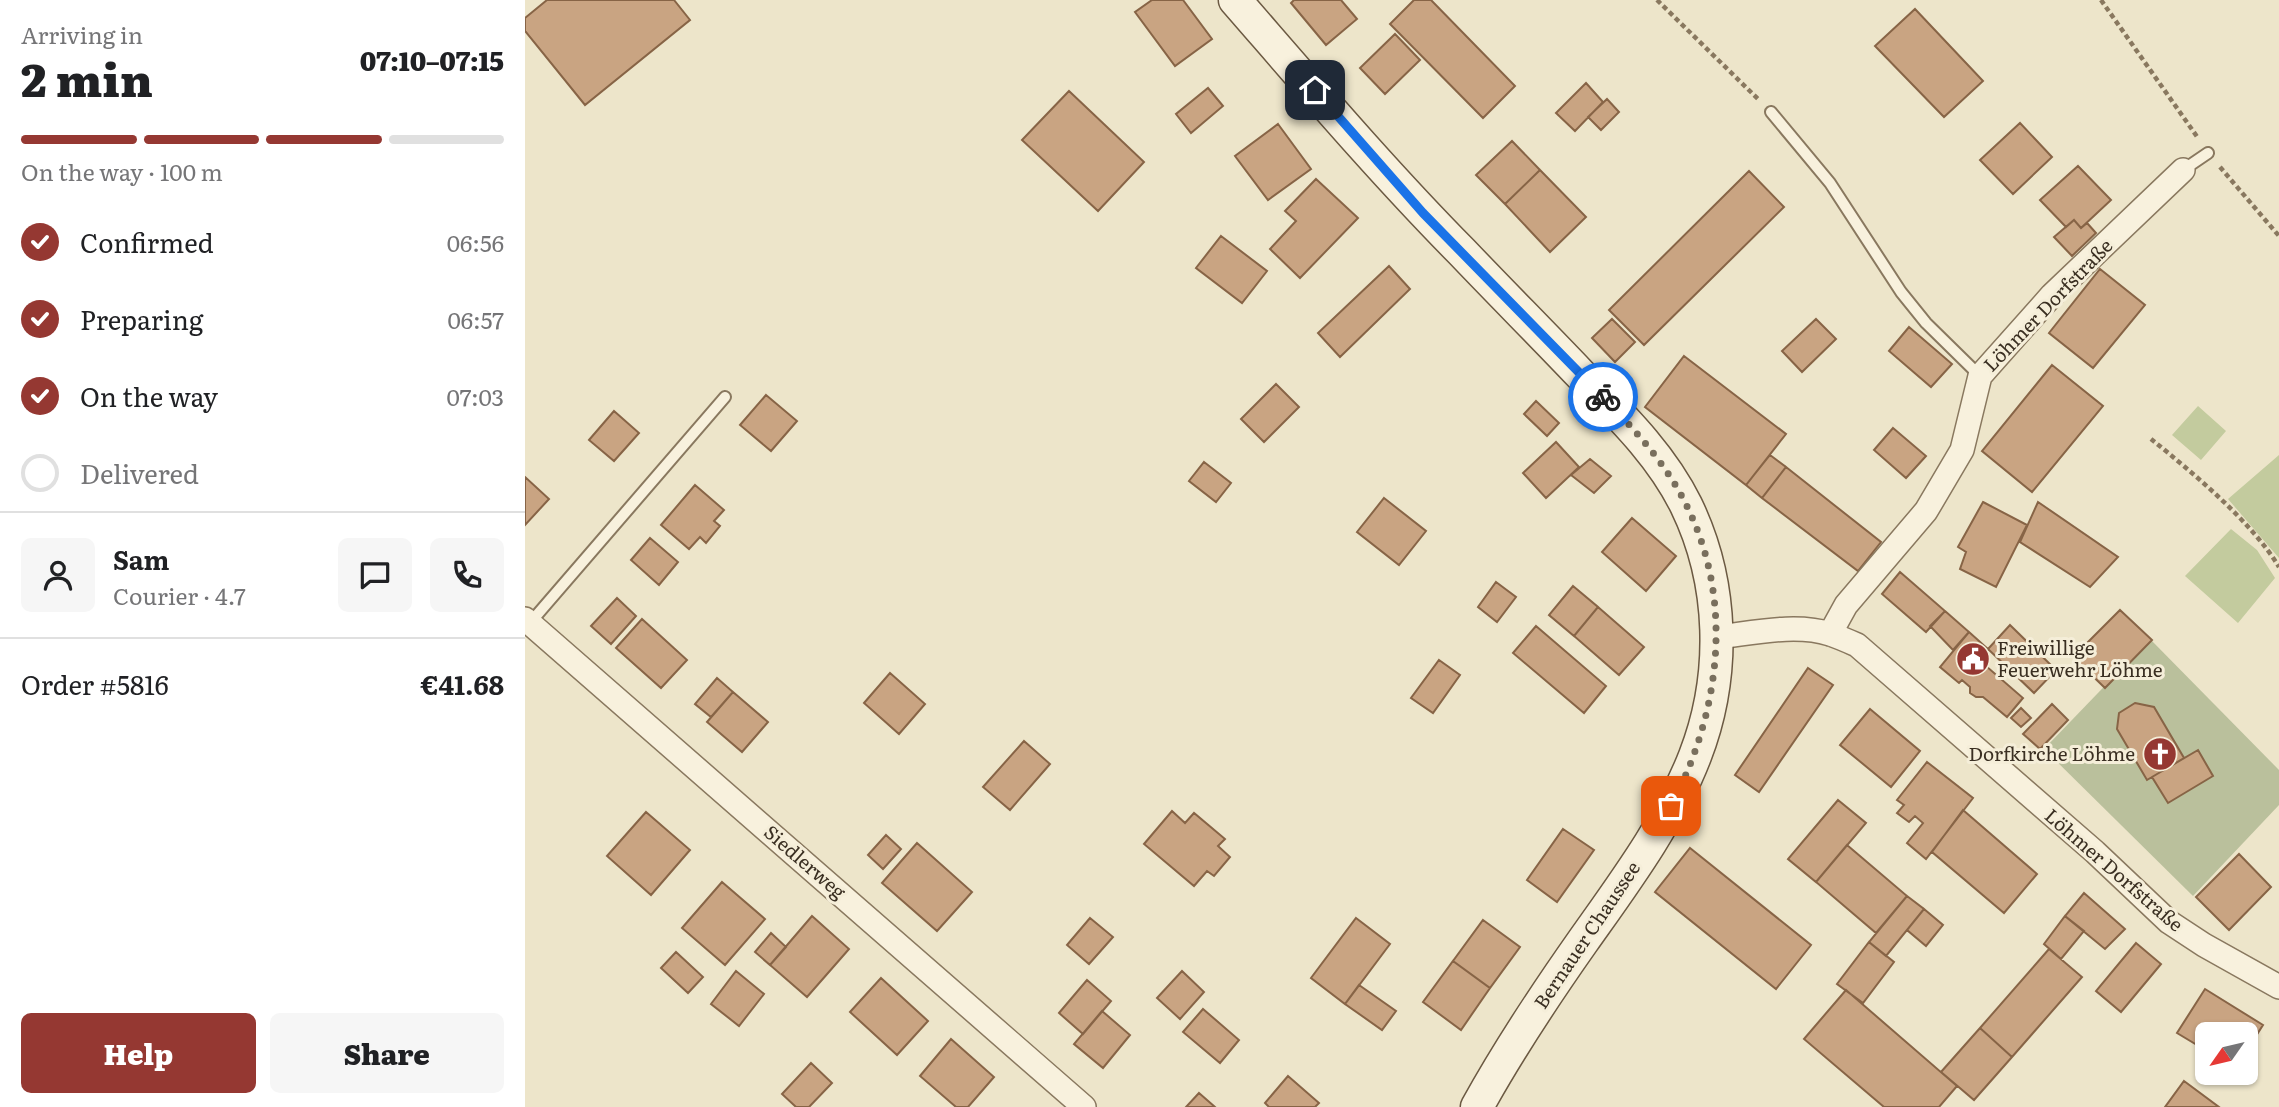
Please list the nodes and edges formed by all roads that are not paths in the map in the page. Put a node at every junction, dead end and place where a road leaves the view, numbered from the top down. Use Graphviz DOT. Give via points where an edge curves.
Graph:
graph roads {
  1 [pos="1235,0"];
  2 [pos="1771,112"];
  3 [pos="2208,153"];
  4 [pos="2183,170"];
  5 [pos="1980,376"];
  6 [pos="725,397"];
  7 [pos="528,621"];
  8 [pos="1830,634"];
  9 [pos="1718,637"];
  10 [pos="2276,982"];
  11 [pos="1084,1107"];
  12 [pos="1477,1107"];
  1 -- 9 [label="main road" via="1423,213 1649,447 1680,493 1706,556"];
  2 -- 5 [label="lane" via="1830,183 1901,292"];
  3 -- 4 [label="lane"];
  4 -- 5 [label="street, Löhmer Dorfstraße" via="2052,295"];
  5 -- 8 [label="street, Löhmer Dorfstraße" via="1962,450 1926,511 1846,605"];
  6 -- 7 [label="lane"];
  7 -- 11 [label="street, Siedlerweg"];
  8 -- 9 [label="street, Löhmer Dorfstraße" via="1783,631"];
  8 -- 10 [label="street, Löhmer Dorfstraße" via="1857,645 1873,658 2169,922"];
  9 -- 12 [label="main road, Bernauer Chaussee" via="1710,704 1681,787 1631,873 1525,1026"];
}
